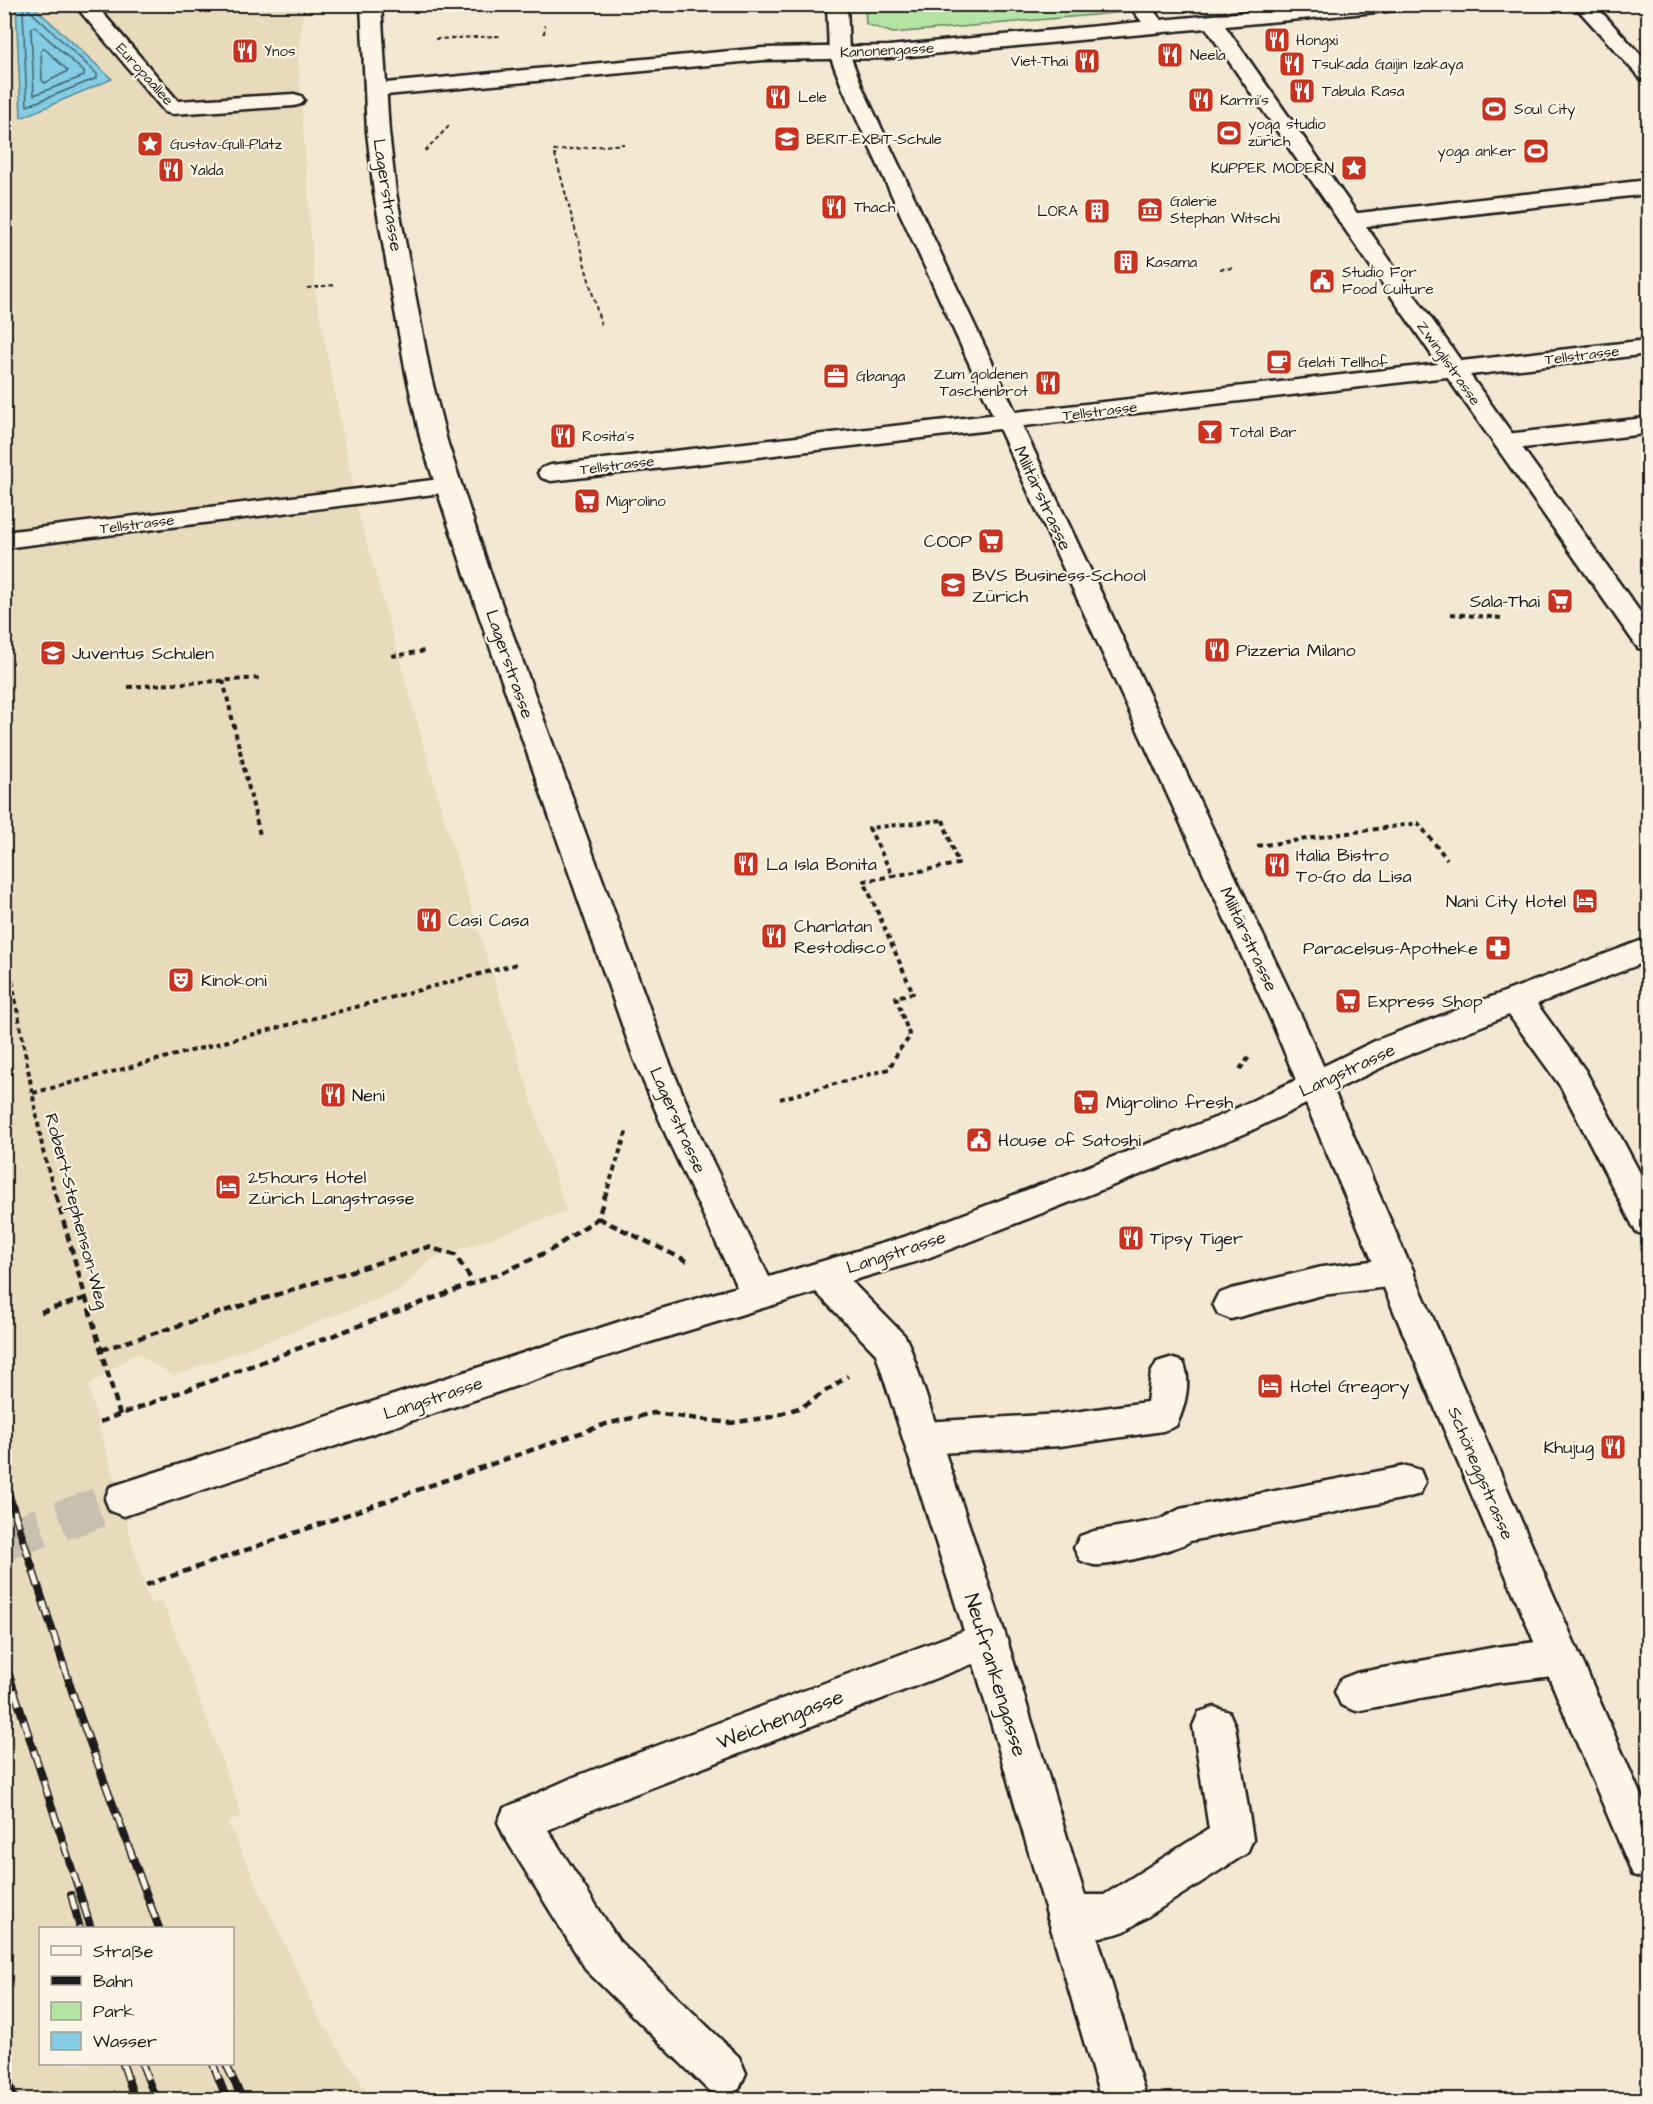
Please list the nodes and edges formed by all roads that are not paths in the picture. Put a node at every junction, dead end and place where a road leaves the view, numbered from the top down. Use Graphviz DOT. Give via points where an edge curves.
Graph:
graph roads {
  1 [pos="84,4"];
  2 [pos="371,4"];
  3 [pos="837,4"];
  4 [pos="1138,4"];
  5 [pos="1398,4"];
  6 [pos="1583,4"];
  7 [pos="1212,22"];
  8 [pos="1156,27"];
  9 [pos="839,53"];
  10 [pos="1648,75"];
  11 [pos="375,90"];
  12 [pos="294,100"];
  13 [pos="1648,187"];
  14 [pos="1350,221"];
  15 [pos="1648,347"];
  16 [pos="1454,370"];
  17 [pos="1007,422"];
  18 [pos="1645,426"];
  19 [pos="1506,442"];
  20 [pos="551,473"];
  21 [pos="449,486"];
  22 [pos="4,540"];
  23 [pos="1648,642"];
  24 [pos="1648,949"];
  25 [pos="1515,1000"];
  26 [pos="1315,1085"];
  27 [pos="1648,1222"];
  28 [pos="1396,1272"];
  29 [pos="823,1276"];
  30 [pos="759,1294"];
  31 [pos="1231,1304"];
  32 [pos="1170,1373"];
  33 [pos="922,1438"];
  34 [pos="1406,1482"];
  35 [pos="124,1499"];
  36 [pos="1094,1548"];
  37 [pos="987,1640"];
  38 [pos="1560,1657"];
  39 [pos="1356,1692"];
  40 [pos="1214,1726"];
  41 [pos="1648,1860"];
  42 [pos="1069,1916"];
  43 [pos="723,2073"];
  44 [pos="1124,2100"];
  1 -- 12 [label="street, Europaallee" via="172,108"];
  2 -- 11 [label="street, Lagerstrasse"];
  3 -- 9 [label="street, Militärstrasse"];
  4 -- 8 [label="street"];
  5 -- 7 [label="street, Kanonengasse"];
  6 -- 10 [label="street"];
  7 -- 8 [label="street, Kanonengasse"];
  7 -- 14 [label="street, Zwinglistrasse"];
  8 -- 9 [label="street, Kanonengasse" via="889,52"];
  9 -- 11 [label="street, Kanonengasse" via="763,54"];
  9 -- 17 [label="street, Militärstrasse"];
  11 -- 21 [label="street, Lagerstrasse" via="385,193 416,362"];
  13 -- 14 [label="street"];
  14 -- 16 [label="street, Zwinglistrasse"];
  15 -- 16 [label="street, Tellstrasse"];
  16 -- 17 [label="street, Tellstrasse"];
  16 -- 19 [label="street, Zwinglistrasse"];
  17 -- 20 [label="street, Tellstrasse"];
  17 -- 26 [label="street, Militärstrasse"];
  18 -- 19 [label="street"];
  19 -- 23 [label="street, Zwinglistrasse"];
  21 -- 22 [label="street, Tellstrasse"];
  21 -- 30 [label="street, Lagerstrasse" via="651,1059"];
  24 -- 25 [label="street, Langstrasse"];
  25 -- 26 [label="street, Langstrasse" via="1389,1049"];
  25 -- 27 [label="street" via="1540,1028 1584,1094"];
  26 -- 28 [label="street, Schöneggstrasse"];
  26 -- 29 [label="street, Langstrasse" via="1232,1125 983,1222"];
  28 -- 31 [label="street" via="1322,1281"];
  28 -- 38 [label="street, Schöneggstrasse"];
  29 -- 30 [label="street, Langstrasse"];
  29 -- 33 [label="street, Neufrankengasse" via="892,1347"];
  30 -- 35 [label="street, Langstrasse"];
  32 -- 33 [label="street" via="1163,1415 1060,1430"];
  33 -- 37 [label="street, Neufrankengasse"];
  34 -- 36 [label="street" via="1180,1526 1168,1535"];
  37 -- 42 [label="street, Neufrankengasse"];
  37 -- 43 [label="street, Weichengasse" via="574,1797 519,1822 603,1956"];
  38 -- 39 [label="street"];
  38 -- 41 [label="street, Schöneggstrasse"];
  40 -- 42 [label="street" via="1232,1839 1109,1916"];
  42 -- 44 [label="street, Neufrankengasse"];
}
